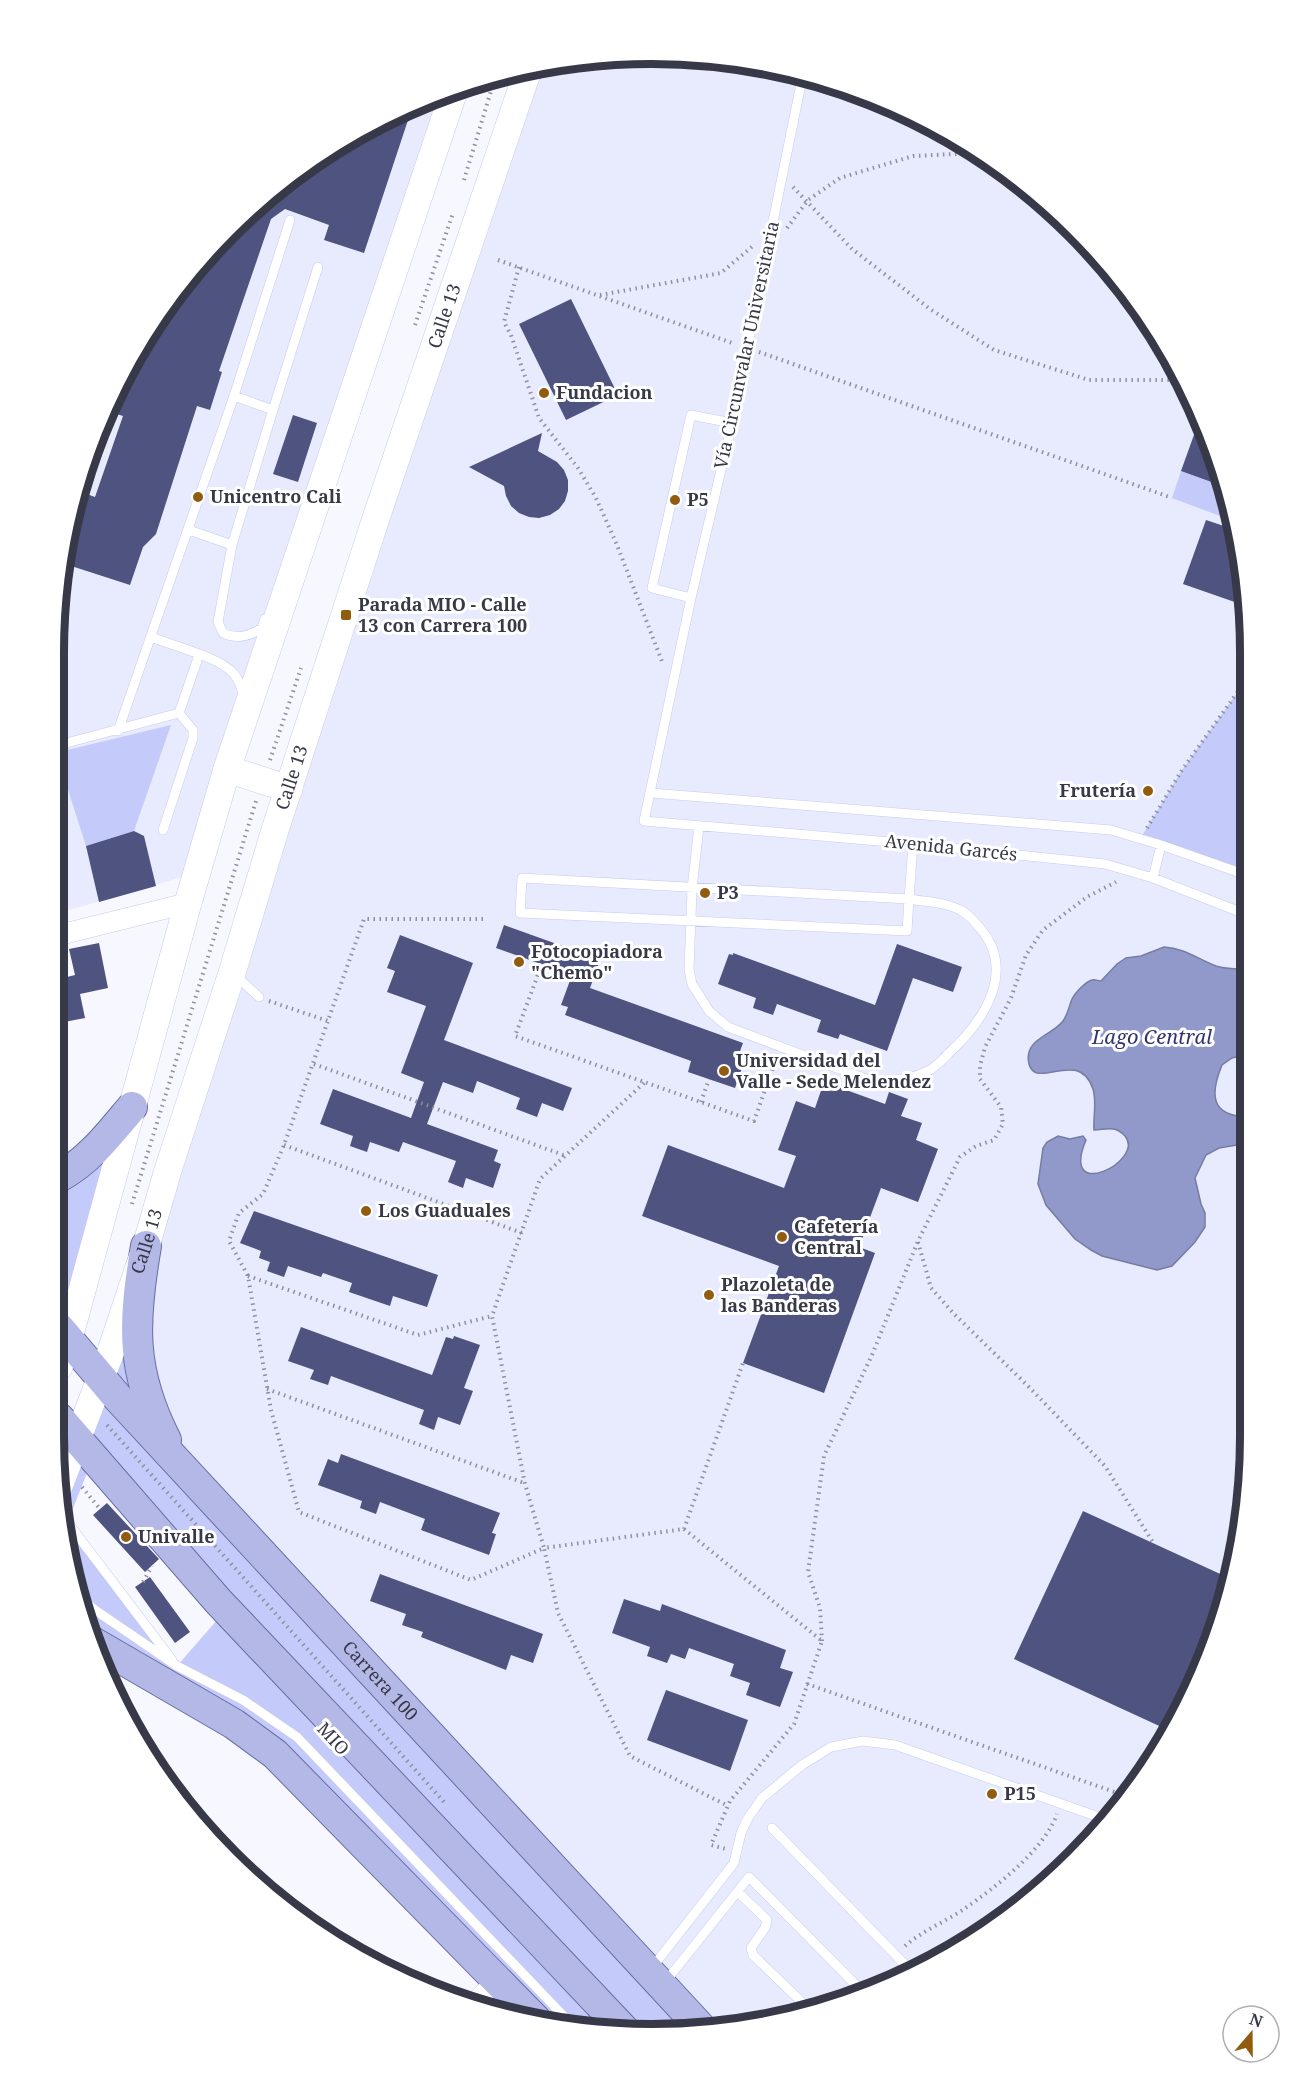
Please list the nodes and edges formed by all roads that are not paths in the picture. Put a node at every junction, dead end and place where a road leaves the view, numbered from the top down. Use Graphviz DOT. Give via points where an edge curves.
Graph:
graph roads {
  1 [pos="525,79"];
  2 [pos="801,84"];
  3 [pos="451,100"];
  4 [pos="290,220"];
  5 [pos="318,267"];
  6 [pos="234,396"];
  7 [pos="273,410"];
  8 [pos="732,423"];
  9 [pos="189,530"];
  10 [pos="232,545"];
  11 [pos="691,598"];
  12 [pos="268,608"];
  13 [pos="151,637"];
  14 [pos="199,655"];
  15 [pos="179,714"];
  16 [pos="246,714"];
  17 [pos="118,731"];
  18 [pos="64,745"];
  19 [pos="227,769"];
  20 [pos="288,789"];
  21 [pos="651,793"];
  22 [pos="644,821"];
  23 [pos="699,826"];
  24 [pos="163,830"];
  25 [pos="913,844"];
  26 [pos="1161,845"];
  27 [pos="1240,873"];
  28 [pos="1153,878"];
  29 [pos="692,889"];
  30 [pos="909,899"];
  31 [pos="188,903"];
  32 [pos="1240,912"];
  33 [pos="691,921"];
  34 [pos="64,934"];
  35 [pos="232,973"];
  36 [pos="259,998"];
  37 [pos="132,1107"];
  38 [pos="64,1174"];
  39 [pos="146,1246"];
  40 [pos="64,1333"];
  41 [pos="100,1378"];
  42 [pos="70,1445"];
  43 [pos="70,1486"];
  44 [pos="203,1491"];
  45 [pos="72,1527"];
  46 [pos="90,1606"];
  47 [pos="107,1655"];
  48 [pos="177,1666"];
  49 [pos="1100,1817"];
  50 [pos="772,1828"];
  51 [pos="738,1892"];
  52 [pos="906,1966"];
  53 [pos="656,1978"];
  54 [pos="498,1980"];
  55 [pos="857,1986"];
  56 [pos="480,1997"];
  57 [pos="803,2003"];
  58 [pos="526,2009"];
  59 [pos="564,2016"];
  60 [pos="695,2022"];
  61 [pos="633,2023"];
  1 -- 20 [label="main road, Calle 13"];
  2 -- 8 [label="lane, Vía Circunvalar Universitaria"];
  3 -- 16 [label="main road" via="285,574"];
  4 -- 6 [label="lane"];
  5 -- 7 [label="lane"];
  6 -- 7 [label="lane"];
  6 -- 9 [label="lane"];
  7 -- 10 [label="lane"];
  8 -- 11 [label="lane, Vía Circunvalar Universitaria"];
  8 -- 11 [label="lane" via="691,415 652,588"];
  9 -- 10 [label="lane"];
  9 -- 13 [label="lane"];
  10 -- 12 [label="lane" via="218,622 220,630 239,637 256,632 262,627"];
  11 -- 21 [label="lane, Vía Circunvalar Universitaria"];
  13 -- 14 [label="lane"];
  13 -- 17 [label="lane"];
  14 -- 15 [label="lane"];
  14 -- 16 [label="lane" via="221,663 234,674 242,689"];
  15 -- 17 [label="lane"];
  15 -- 24 [label="lane" via="193,730 193,738"];
  16 -- 19 [label="main road"];
  17 -- 18 [label="lane"];
  19 -- 20 [label="main road"];
  19 -- 31 [label="main road"];
  20 -- 35 [label="main road, Calle 13"];
  21 -- 22 [label="lane, Vía Circunvalar Universitaria"];
  21 -- 26 [label="lane, Avenida Garcés" via="1112,830"];
  22 -- 23 [label="lane, Avenida Garcés"];
  23 -- 25 [label="lane, Avenida Garcés"];
  23 -- 29 [label="lane"];
  25 -- 28 [label="lane, Avenida Garcés" via="1105,864"];
  25 -- 30 [label="lane"];
  26 -- 27 [label="lane, Avenida Garcés"];
  26 -- 28 [label="lane"];
  28 -- 32 [label="lane, Avenida Garcés"];
  29 -- 30 [label="lane"];
  29 -- 33 [label="lane"];
  29 -- 33 [label="lane" via="522,878 520,913"];
  30 -- 33 [label="lane" via="907,931"];
  30 -- 33 [label="lane" via="951,906 963,912 988,937 997,963 994,990 972,1030 930,1070 904,1080 866,1079 728,1027 709,1011 692,984"];
  31 -- 34 [label="street"];
  31 -- 37 [label="main road"];
  35 -- 36 [label="lane"];
  35 -- 39 [label="main road, Calle 13"];
  37 -- 38 [label="main road" via="101,1144"];
  37 -- 40 [label="main road"];
  39 -- 41 [label="main road, Calle 13"];
  39 -- 44 [label="main road" via="136,1329 140,1370 153,1414 174,1455"];
  40 -- 41 [label="main road, Carrera 100"];
  41 -- 42 [label="main road, Calle 13" via="90,1408"];
  41 -- 44 [label="main road, Carrera 100"];
  42 -- 43 [label="main road, Calle 13"];
  42 -- 61 [label="main road"];
  44 -- 53 [label="main road, Carrera 100"];
  45 -- 48 [label="lane, MIO"];
  46 -- 48 [label="lane, MIO"];
  47 -- 54 [label="main road" via="234,1724 275,1754"];
  48 -- 59 [label="lane, MIO" via="243,1700 297,1737"];
  49 -- 53 [label="lane" via="895,1745 879,1742 831,1747 762,1798 748,1818 734,1863"];
  50 -- 52 [label="lane"];
  51 -- 53 [label="lane"];
  51 -- 55 [label="lane" via="749,1877"];
  51 -- 57 [label="lane" via="767,1920 751,1948 753,1954"];
  53 -- 60 [label="main road, Carrera 100"];
  54 -- 56 [label="street"];
  54 -- 58 [label="main road"];
}
